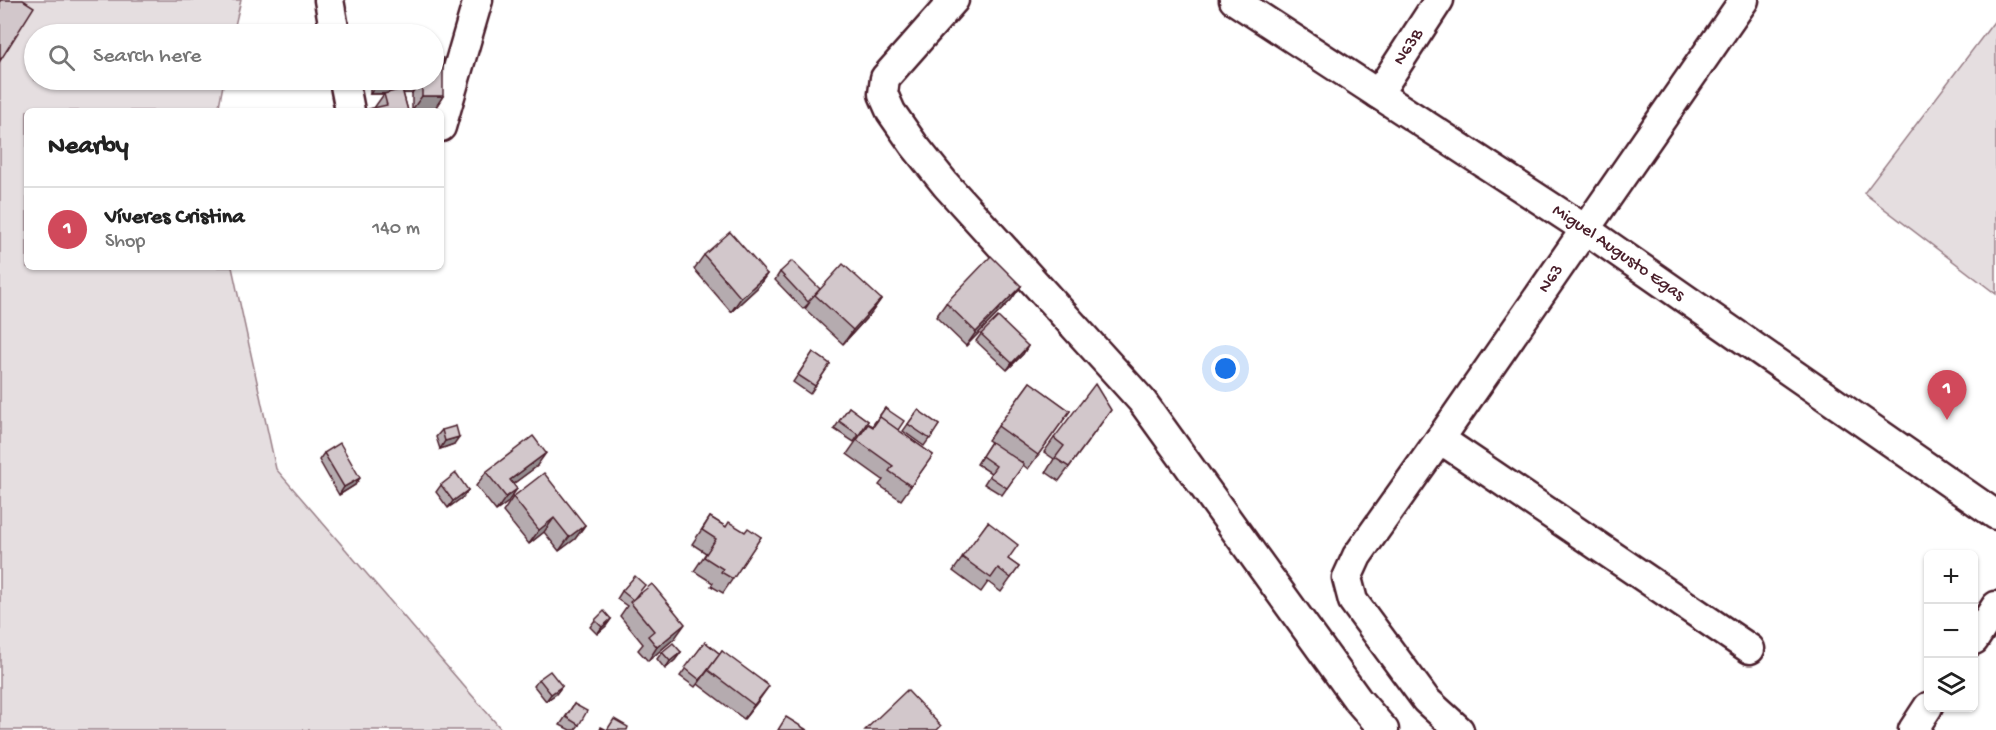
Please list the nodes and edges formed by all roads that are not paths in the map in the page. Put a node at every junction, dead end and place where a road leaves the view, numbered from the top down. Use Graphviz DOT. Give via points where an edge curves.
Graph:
graph roads {
  1 [pos="329,0"];
  2 [pos="478,0"];
  3 [pos="954,0"];
  4 [pos="1234,0"];
  5 [pos="1439,0"];
  6 [pos="1744,0"];
  7 [pos="333,24"];
  8 [pos="346,90"];
  9 [pos="1378,94"];
  10 [pos="349,108"];
  11 [pos="444,117"];
  12 [pos="1585,229"];
  13 [pos="1440,439"];
  14 [pos="1996,515"];
  15 [pos="1996,606"];
  16 [pos="1978,634"];
  17 [pos="1750,649"];
  18 [pos="1926,712"];
  19 [pos="1384,730"];
  20 [pos="1459,730"];
  21 [pos="1913,730"];
  1 -- 7 [label="street"];
  2 -- 11 [label="street"];
  3 -- 19 [label="street" via="885,78 883,94 891,112 946,185 1142,401 1357,699"];
  4 -- 9 [label="street, Miguel Augusto Egas"];
  5 -- 9 [label="street, N63B"];
  6 -- 12 [label="street, N63"];
  8 -- 10 [label="street"];
  9 -- 12 [label="street, Miguel Augusto Egas"];
  12 -- 13 [label="street, N63"];
  12 -- 14 [label="street, Miguel Augusto Egas"];
  13 -- 17 [label="street"];
  13 -- 20 [label="street, N63" via="1357,556 1347,578 1353,601 1426,700"];
  15 -- 16 [label="street"];
  18 -- 21 [label="street"];
}
